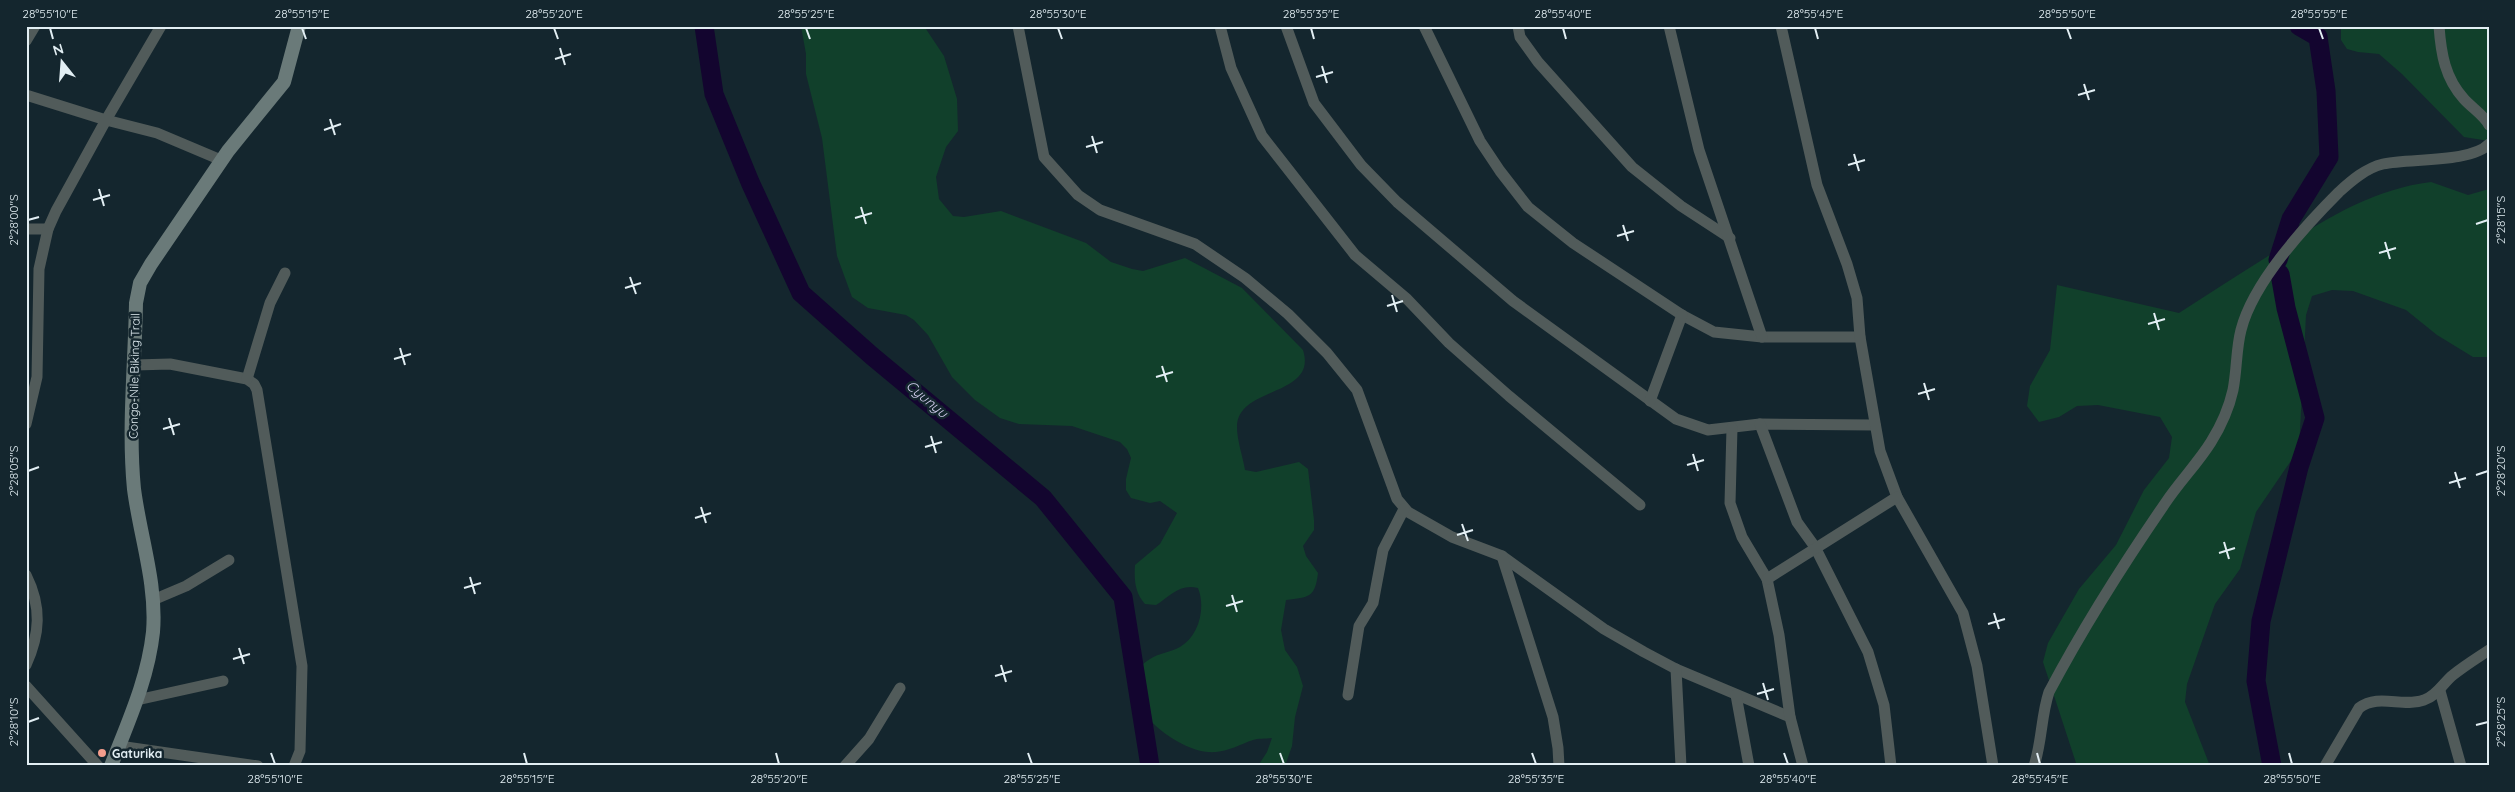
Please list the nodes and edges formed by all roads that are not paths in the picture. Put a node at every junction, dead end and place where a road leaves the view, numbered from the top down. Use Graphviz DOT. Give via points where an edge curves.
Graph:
graph roads {
  1 [pos="34,26"];
  2 [pos="160,26"];
  3 [pos="299,26"];
  4 [pos="1018,26"];
  5 [pos="1220,26"];
  6 [pos="1286,26"];
  7 [pos="1424,26"];
  8 [pos="1518,26"];
  9 [pos="1669,26"];
  10 [pos="1781,26"];
  11 [pos="2439,26"];
  12 [pos="26,41"];
  13 [pos="26,95"];
  14 [pos="106,120"];
  15 [pos="2489,125"];
  16 [pos="2489,144"];
  17 [pos="221,160"];
  18 [pos="26,229"];
  19 [pos="48,229"];
  20 [pos="1730,238"];
  21 [pos="285,272"];
  22 [pos="1682,315"];
  23 [pos="1762,337"];
  24 [pos="1860,337"];
  25 [pos="134,365"];
  26 [pos="247,379"];
  27 [pos="1650,401"];
  28 [pos="26,424"];
  29 [pos="1760,424"];
  30 [pos="1875,424"];
  31 [pos="1732,428"];
  32 [pos="1897,497"];
  33 [pos="1640,506"];
  34 [pos="1404,509"];
  35 [pos="1815,547"];
  36 [pos="1502,556"];
  37 [pos="229,560"];
  38 [pos="26,575"];
  39 [pos="1767,579"];
  40 [pos="153,600"];
  41 [pos="2489,650"];
  42 [pos="26,665"];
  43 [pos="1676,669"];
  44 [pos="223,681"];
  45 [pos="900,688"];
  46 [pos="29,691"];
  47 [pos="2440,691"];
  48 [pos="1348,695"];
  49 [pos="1736,695"];
  50 [pos="137,700"];
  51 [pos="1790,717"];
  52 [pos="119,746"];
  53 [pos="98,766"];
  54 [pos="111,766"];
  55 [pos="258,766"];
  56 [pos="294,766"];
  57 [pos="845,766"];
  58 [pos="1558,766"];
  59 [pos="1681,766"];
  60 [pos="1749,766"];
  61 [pos="1803,766"];
  62 [pos="1891,766"];
  63 [pos="1993,766"];
  64 [pos="2034,766"];
  65 [pos="2325,766"];
  66 [pos="2461,766"];
  1 -- 12 [label="street"];
  2 -- 14 [label="street"];
  3 -- 17 [label="main road, Congo-Nile Biking Trail" via="284,82"];
  4 -- 34 [label="street" via="1044,157 1087,203 1195,244 1245,278 1288,314 1357,390 1397,499"];
  5 -- 33 [label="street" via="1231,68 1262,136 1355,254 1407,299 1449,343"];
  6 -- 27 [label="street" via="1300,72 1314,103 1361,165 1385,190 1513,300"];
  7 -- 22 [label="street" via="1480,141 1528,207 1573,243"];
  8 -- 20 [label="street" via="1520,37 1538,62 1632,167"];
  9 -- 20 [label="street" via="1698,150"];
  10 -- 24 [label="street" via="1817,185 1854,284"];
  11 -- 15 [label="street" via="2445,67 2463,98"];
  13 -- 14 [label="street"];
  14 -- 17 [label="street" via="157,134"];
  14 -- 19 [label="street"];
  16 -- 64 [label="street" via="2484,149 2461,156 2382,164 2366,171 2344,187 2290,246 2266,279 2241,330 2233,391 2223,420 2211,442 2117,572 2049,692 2042,712"];
  17 -- 25 [label="main road, Congo-Nile Biking Trail" via="140,283 136,303"];
  18 -- 19 [label="street"];
  19 -- 28 [label="street" via="40,269 37,377"];
  20 -- 23 [label="street"];
  21 -- 26 [label="street" via="270,303"];
  22 -- 23 [label="street" via="1714,332"];
  22 -- 27 [label="street"];
  23 -- 24 [label="street"];
  24 -- 30 [label="street"];
  25 -- 26 [label="street" via="170,364"];
  25 -- 40 [label="main road, Congo-Nile Biking Trail" via="134,491"];
  26 -- 56 [label="street" via="254,384 258,394 302,666 300,751"];
  27 -- 31 [label="street" via="1692,426 1708,430"];
  29 -- 30 [label="street"];
  29 -- 31 [label="street"];
  29 -- 35 [label="street" via="1797,522"];
  30 -- 32 [label="street" via="1886,473"];
  31 -- 39 [label="street" via="1731,508 1742,537"];
  32 -- 35 [label="street"];
  32 -- 63 [label="street" via="1963,613 1977,666"];
  34 -- 36 [label="street" via="1452,537"];
  34 -- 48 [label="street" via="1383,550 1373,603 1359,626"];
  35 -- 39 [label="street"];
  35 -- 62 [label="street" via="1860,636 1878,681"];
  36 -- 43 [label="street" via="1604,629"];
  36 -- 58 [label="street" via="1553,717"];
  37 -- 40 [label="street" via="186,586"];
  38 -- 42 [label="street" via="38,621 36,643"];
  39 -- 51 [label="street" via="1779,635"];
  40 -- 50 [label="main road, Congo-Nile Biking Trail" via="150,650"];
  41 -- 47 [label="street" via="2452,676"];
  43 -- 49 [label="street"];
  43 -- 59 [label="street"];
  44 -- 50 [label="street"];
  45 -- 57 [label="street" via="869,739"];
  46 -- 53 [label="street"];
  47 -- 65 [label="street" via="2424,700 2406,703 2374,700 2366,703"];
  47 -- 66 [label="street"];
  49 -- 51 [label="street"];
  49 -- 60 [label="street"];
  50 -- 52 [label="main road, Congo-Nile Biking Trail"];
  51 -- 61 [label="street"];
  52 -- 54 [label="main road, Congo-Nile Biking Trail"];
  52 -- 55 [label="street"];
}
